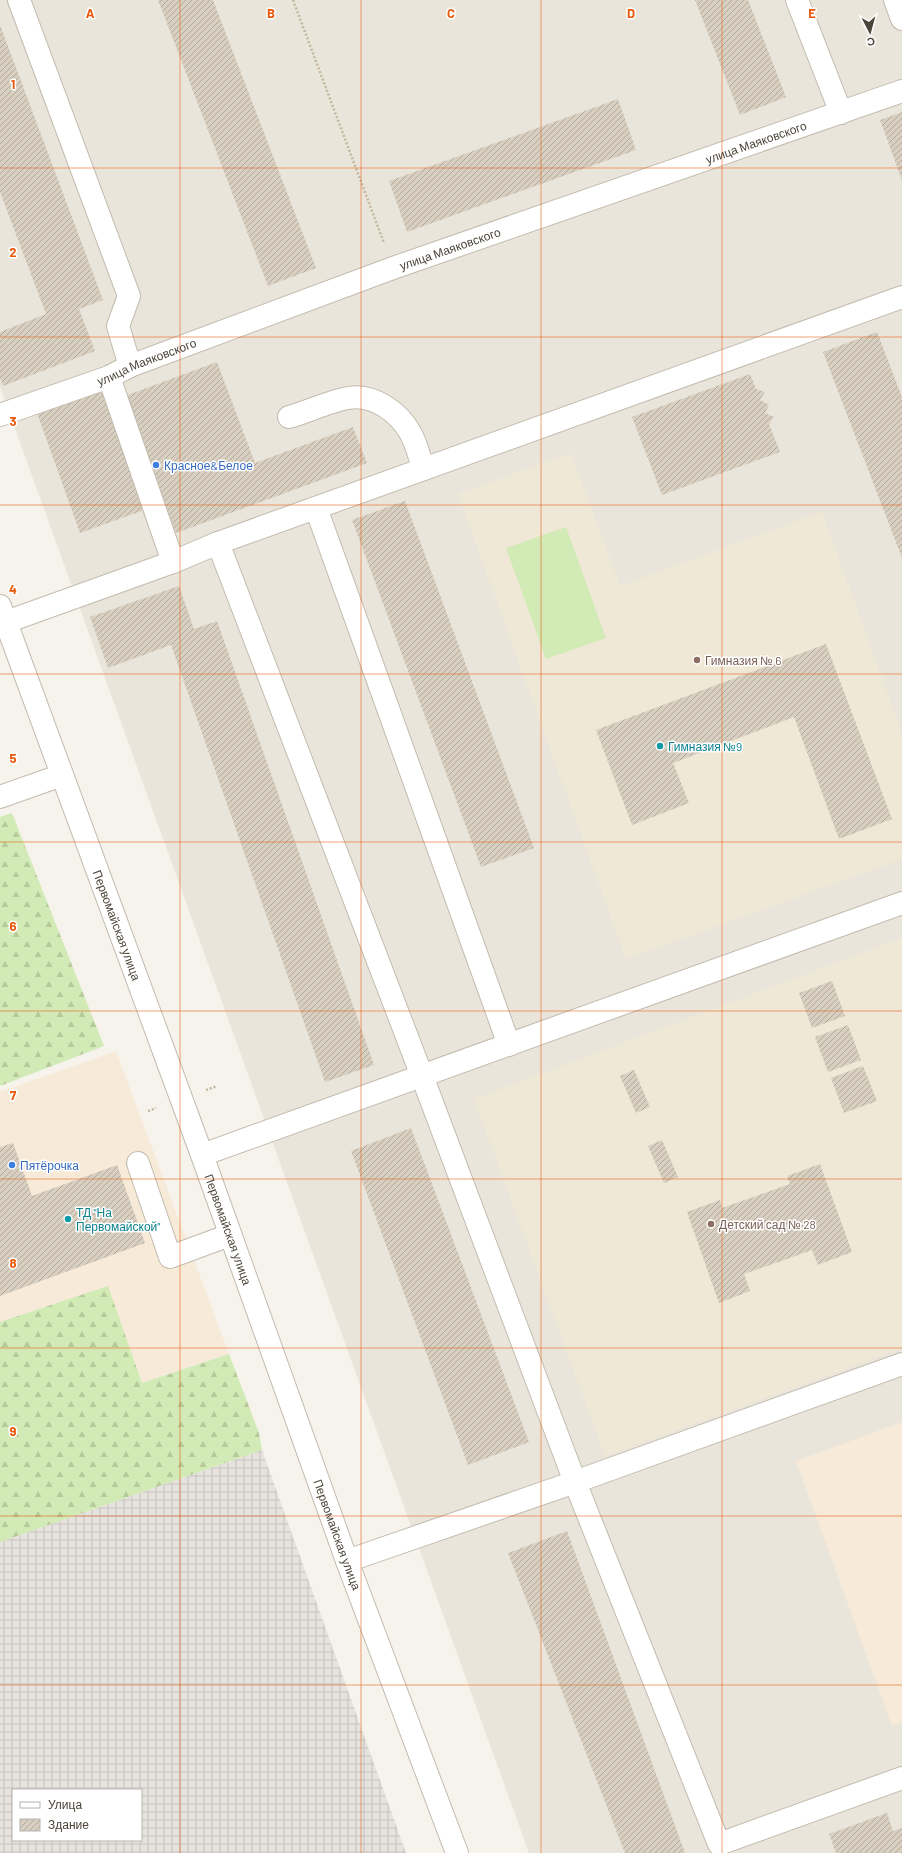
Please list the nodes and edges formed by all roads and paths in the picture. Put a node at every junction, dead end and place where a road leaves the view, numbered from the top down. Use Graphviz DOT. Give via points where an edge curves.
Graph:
graph roads {
  1 [pos="18,0"];
  2 [pos="293,0"];
  3 [pos="797,0"];
  4 [pos="895,0"];
  5 [pos="902,19"];
  6 [pos="902,91"];
  7 [pos="841,113"];
  8 [pos="394,268"];
  9 [pos="902,297"];
  10 [pos="130,366"];
  11 [pos="109,377"];
  12 [pos="0,415"];
  13 [pos="289,418"];
  14 [pos="423,469"];
  15 [pos="316,508"];
  16 [pos="218,543"];
  17 [pos="173,562"];
  18 [pos="3,614"];
  19 [pos="62,775"];
  20 [pos="0,797"];
  21 [pos="902,903"];
  22 [pos="509,1045"];
  23 [pos="422,1076"];
  24 [pos="202,1155"];
  25 [pos="138,1163"];
  26 [pos="230,1235"];
  27 [pos="902,1364"];
  28 [pos="575,1482"];
  29 [pos="347,1561"];
  30 [pos="902,1778"];
  31 [pos="720,1849"];
  32 [pos="457,1853"];
  1 -- 10 [label="street" via="129,296 118,326"];
  2 -- 8 [label="path"];
  3 -- 7 [label="street"];
  4 -- 5 [label="street"];
  6 -- 7 [label="street, улица Маяковского"];
  7 -- 8 [label="street, улица Маяковского"];
  8 -- 10 [label="street, улица Маяковского"];
  9 -- 14 [label="street"];
  10 -- 11 [label="street, улица Маяковского"];
  11 -- 12 [label="street, улица Маяковского"];
  11 -- 17 [label="street"];
  13 -- 14 [label="street" via="348,398 365,397 394,412 411,434"];
  14 -- 15 [label="street"];
  15 -- 16 [label="street"];
  15 -- 22 [label="street"];
  16 -- 17 [label="street"];
  16 -- 23 [label="street"];
  17 -- 18 [label="street"];
  18 -- 19 [label="street, Первомайская улица"];
  19 -- 20 [label="street"];
  19 -- 24 [label="street, Первомайская улица"];
  21 -- 22 [label="street"];
  22 -- 23 [label="street"];
  23 -- 24 [label="street"];
  23 -- 28 [label="street"];
  24 -- 26 [label="street, Первомайская улица"];
  25 -- 26 [label="street" via="170,1257"];
  26 -- 29 [label="street, Первомайская улица"];
  27 -- 28 [label="street"];
  28 -- 29 [label="street"];
  28 -- 31 [label="street"];
  29 -- 32 [label="street, Первомайская улица"];
  30 -- 31 [label="street"];
}
